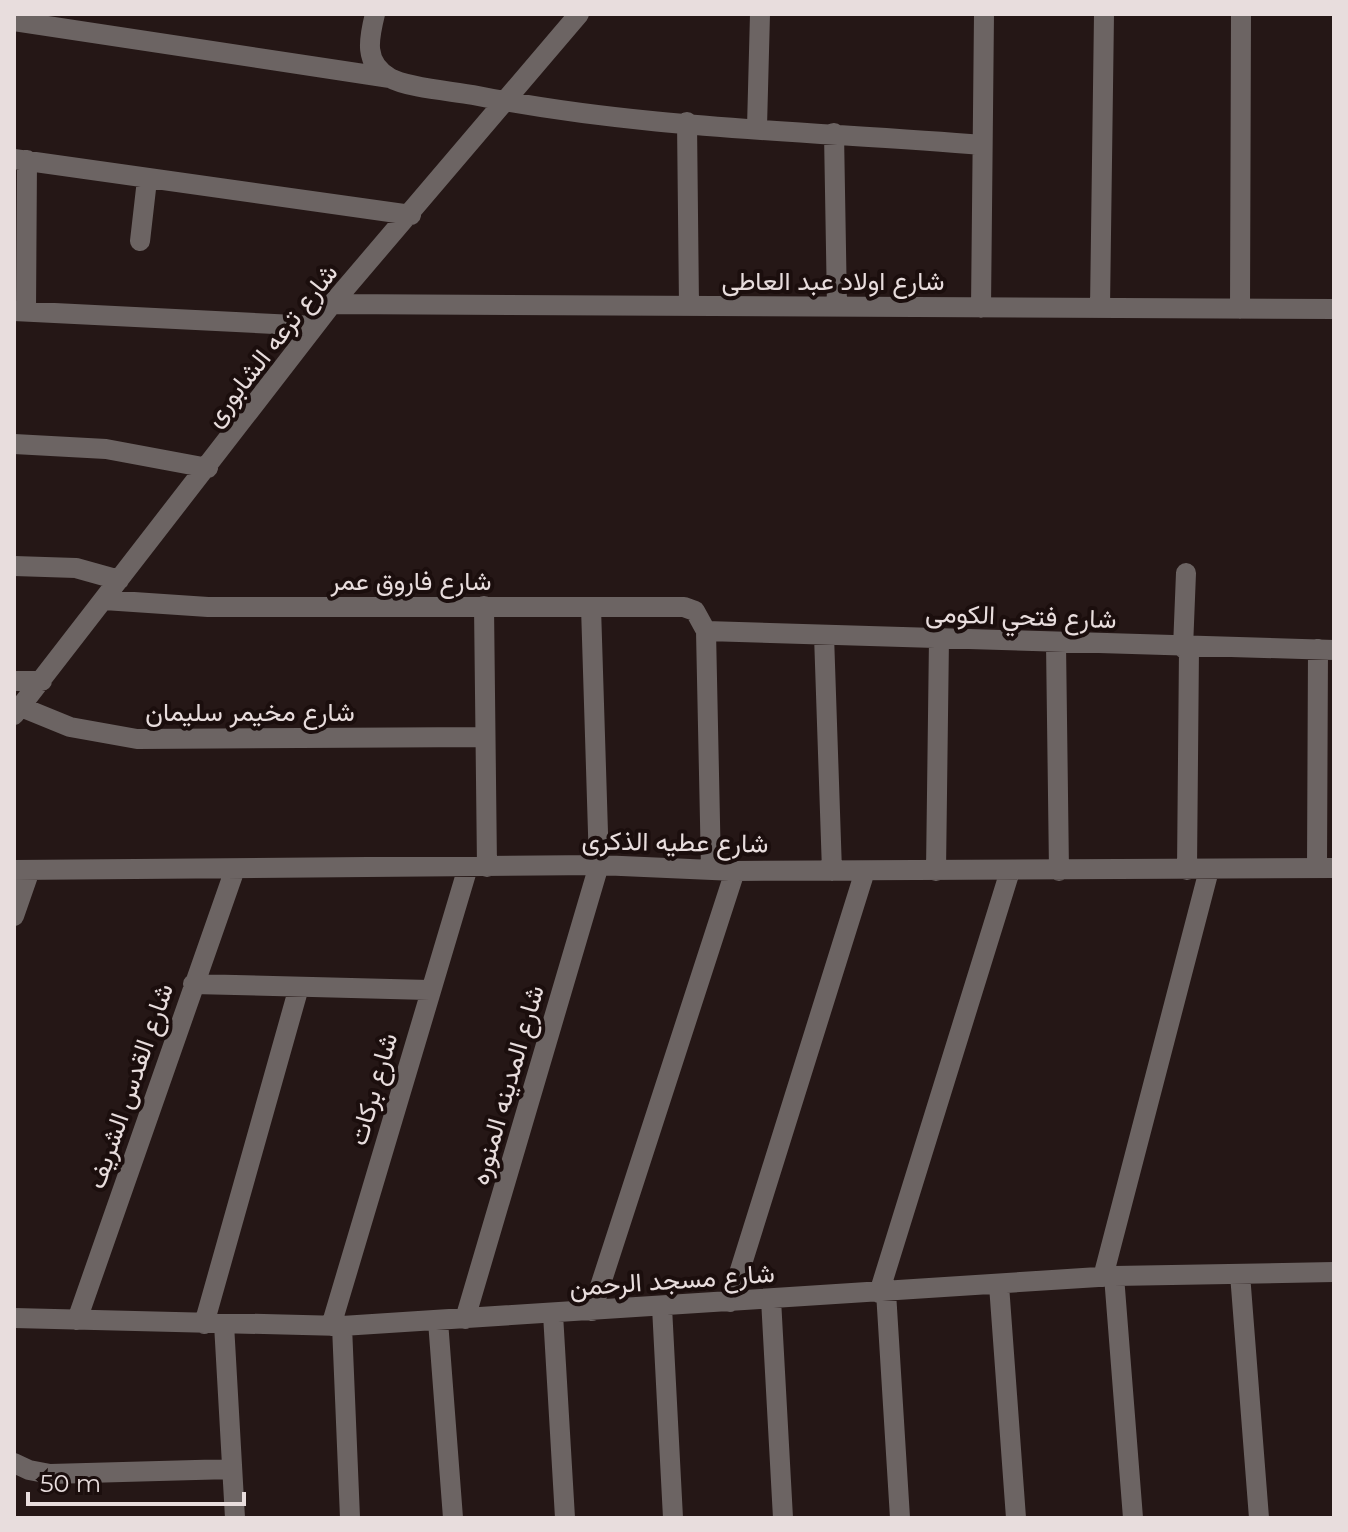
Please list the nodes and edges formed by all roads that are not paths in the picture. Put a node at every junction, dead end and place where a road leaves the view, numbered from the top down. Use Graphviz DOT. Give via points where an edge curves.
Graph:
graph roads {
  1 [pos="375,14"];
  2 [pos="760,14"];
  3 [pos="984,14"];
  4 [pos="1104,14"];
  5 [pos="1241,14"];
  6 [pos="570,17"];
  7 [pos="14,21"];
  8 [pos="390,79"];
  9 [pos="504,102"];
  10 [pos="687,122"];
  11 [pos="757,127"];
  12 [pos="834,133"];
  13 [pos="982,145"];
  14 [pos="21,160"];
  15 [pos="147,180"];
  16 [pos="411,215"];
  17 [pos="20,240"];
  18 [pos="140,241"];
  19 [pos="332,304"];
  20 [pos="689,306"];
  21 [pos="837,307"];
  22 [pos="981,308"];
  23 [pos="1100,308"];
  24 [pos="1240,309"];
  25 [pos="1334,309"];
  26 [pos="20,311"];
  27 [pos="315,326"];
  28 [pos="14,444"];
  29 [pos="208,468"];
  30 [pos="14,566"];
  31 [pos="1186,573"];
  32 [pos="119,580"];
  33 [pos="104,600"];
  34 [pos="484,606"];
  35 [pos="591,607"];
  36 [pos="706,631"];
  37 [pos="824,635"];
  38 [pos="939,638"];
  39 [pos="1056,643"];
  40 [pos="1186,648"];
  41 [pos="1326,650"];
  42 [pos="14,681"];
  43 [pos="42,681"];
  44 [pos="17,711"];
  45 [pos="485,737"];
  46 [pos="599,865"];
  47 [pos="478,867"];
  48 [pos="1326,868"];
  49 [pos="235,869"];
  50 [pos="711,869"];
  51 [pos="22,870"];
  52 [pos="1187,870"];
  53 [pos="1209,870"];
  54 [pos="735,871"];
  55 [pos="832,871"];
  56 [pos="865,871"];
  57 [pos="936,871"];
  58 [pos="1010,871"];
  59 [pos="1059,871"];
  60 [pos="14,916"];
  61 [pos="193,984"];
  62 [pos="299,987"];
  63 [pos="429,990"];
  64 [pos="1334,1251"];
  65 [pos="1331,1272"];
  66 [pos="1240,1274"];
  67 [pos="1109,1276"];
  68 [pos="999,1285"];
  69 [pos="882,1292"];
  70 [pos="771,1299"];
  71 [pos="730,1302"];
  72 [pos="662,1307"];
  73 [pos="592,1311"];
  74 [pos="553,1314"];
  75 [pos="14,1318"];
  76 [pos="465,1319"];
  77 [pos="77,1320"];
  78 [pos="438,1321"];
  79 [pos="214,1324"];
  80 [pos="337,1326"];
  81 [pos="14,1463"];
  82 [pos="232,1469"];
  83 [pos="235,1518"];
  84 [pos="350,1518"];
  85 [pos="453,1518"];
  86 [pos="565,1518"];
  87 [pos="673,1518"];
  88 [pos="783,1518"];
  89 [pos="900,1518"];
  90 [pos="1016,1518"];
  91 [pos="1133,1518"];
  92 [pos="1259,1518"];
  1 -- 8 [label="street" via="368,42 373,63"];
  2 -- 11 [label="street"];
  3 -- 13 [label="street"];
  4 -- 23 [label="street"];
  5 -- 24 [label="street"];
  6 -- 9 [label="street, شارع ترعه الشابورى"];
  7 -- 8 [label="street"];
  8 -- 9 [label="street"];
  9 -- 10 [label="street"];
  9 -- 16 [label="street, شارع ترعه الشابورى"];
  10 -- 11 [label="street"];
  10 -- 20 [label="street"];
  11 -- 12 [label="street"];
  12 -- 13 [label="street"];
  12 -- 21 [label="street"];
  13 -- 22 [label="street"];
  14 -- 15 [label="street"];
  14 -- 17 [label="street"];
  15 -- 16 [label="street"];
  15 -- 18 [label="street"];
  16 -- 19 [label="street, شارع ترعه الشابورى"];
  17 -- 26 [label="street"];
  19 -- 20 [label="street, شارع اولاد عبد العاطى"];
  19 -- 27 [label="street, شارع ترعه الشابورى"];
  20 -- 21 [label="street, شارع اولاد عبد العاطى"];
  21 -- 22 [label="street, شارع اولاد عبد العاطى"];
  22 -- 23 [label="street, شارع اولاد عبد العاطى"];
  23 -- 24 [label="street, شارع اولاد عبد العاطى"];
  24 -- 25 [label="street, شارع اولاد عبد العاطى"];
  26 -- 27 [label="street"];
  27 -- 29 [label="street, شارع ترعه الشابورى"];
  28 -- 29 [label="street" via="106,449"];
  29 -- 32 [label="street, شارع ترعه الشابورى"];
  30 -- 32 [label="street" via="76,568"];
  31 -- 40 [label="street"];
  32 -- 33 [label="street, شارع ترعه الشابورى"];
  33 -- 34 [label="street, شارع فاروق عمر" via="216,607"];
  33 -- 43 [label="street, شارع ترعه الشابورى"];
  34 -- 35 [label="street, شارع فاروق عمر"];
  34 -- 45 [label="street, شارع بركات"];
  35 -- 36 [label="street, شارع فاروق عمر" via="684,607 695,611"];
  35 -- 46 [label="street, شارع المدينه المنوره"];
  36 -- 37 [label="street, شارع فتحي الكومى"];
  36 -- 50 [label="street"];
  37 -- 38 [label="street, شارع فتحي الكومى"];
  37 -- 55 [label="street"];
  38 -- 39 [label="street, شارع فتحي الكومى"];
  38 -- 57 [label="street"];
  39 -- 40 [label="street, شارع فتحي الكومى"];
  39 -- 59 [label="street"];
  40 -- 41 [label="street, شارع فتحي الكومى"];
  40 -- 52 [label="street"];
  41 -- 48 [label="street"];
  42 -- 43 [label="street"];
  43 -- 44 [label="street, شارع ترعه الشابورى"];
  44 -- 45 [label="street, شارع مخيمر سليمان" via="137,739"];
  45 -- 47 [label="street, شارع بركات"];
  46 -- 47 [label="street, شارع عطيه الذكرى"];
  46 -- 50 [label="street, شارع عطيه الذكرى"];
  46 -- 76 [label="street, شارع المدينه المنوره"];
  47 -- 49 [label="street, شارع عطيه الذكرى"];
  47 -- 63 [label="street, شارع بركات"];
  48 -- 53 [label="street, شارع عطيه الذكرى"];
  49 -- 51 [label="street, شارع عطيه الذكرى"];
  49 -- 61 [label="street, شارع القدس الشريف"];
  50 -- 54 [label="street, شارع عطيه الذكرى"];
  51 -- 60 [label="street"];
  52 -- 53 [label="street, شارع عطيه الذكرى"];
  52 -- 59 [label="street, شارع عطيه الذكرى"];
  53 -- 67 [label="street"];
  54 -- 55 [label="street, شارع عطيه الذكرى"];
  54 -- 73 [label="street"];
  55 -- 56 [label="street, شارع عطيه الذكرى"];
  56 -- 57 [label="street, شارع عطيه الذكرى"];
  56 -- 71 [label="street"];
  57 -- 58 [label="street, شارع عطيه الذكرى"];
  58 -- 59 [label="street, شارع عطيه الذكرى"];
  58 -- 69 [label="street"];
  61 -- 62 [label="street"];
  61 -- 77 [label="street, شارع القدس الشريف"];
  62 -- 63 [label="street"];
  62 -- 79 [label="street"];
  63 -- 80 [label="street, شارع بركات"];
  64 -- 65 [label="street"];
  65 -- 66 [label="street, شارع مسجد الرحمن"];
  66 -- 67 [label="street, شارع مسجد الرحمن"];
  66 -- 92 [label="street"];
  67 -- 68 [label="street, شارع مسجد الرحمن"];
  67 -- 91 [label="street"];
  68 -- 69 [label="street, شارع مسجد الرحمن"];
  68 -- 90 [label="street"];
  69 -- 70 [label="street, شارع مسجد الرحمن"];
  69 -- 89 [label="street"];
  70 -- 71 [label="street, شارع مسجد الرحمن"];
  70 -- 88 [label="street"];
  71 -- 72 [label="street, شارع مسجد الرحمن"];
  72 -- 73 [label="street, شارع مسجد الرحمن"];
  72 -- 87 [label="street"];
  73 -- 74 [label="street, شارع مسجد الرحمن"];
  74 -- 76 [label="street, شارع مسجد الرحمن"];
  74 -- 86 [label="street"];
  75 -- 77 [label="street, شارع مسجد الرحمن"];
  76 -- 78 [label="street, شارع مسجد الرحمن"];
  77 -- 79 [label="street, شارع مسجد الرحمن"];
  78 -- 80 [label="street, شارع مسجد الرحمن"];
  78 -- 85 [label="street"];
  79 -- 80 [label="street, شارع مسجد الرحمن"];
  79 -- 82 [label="street"];
  80 -- 84 [label="street, شارع بركات"];
  81 -- 82 [label="street" via="50,1474"];
  82 -- 83 [label="street"];
}
